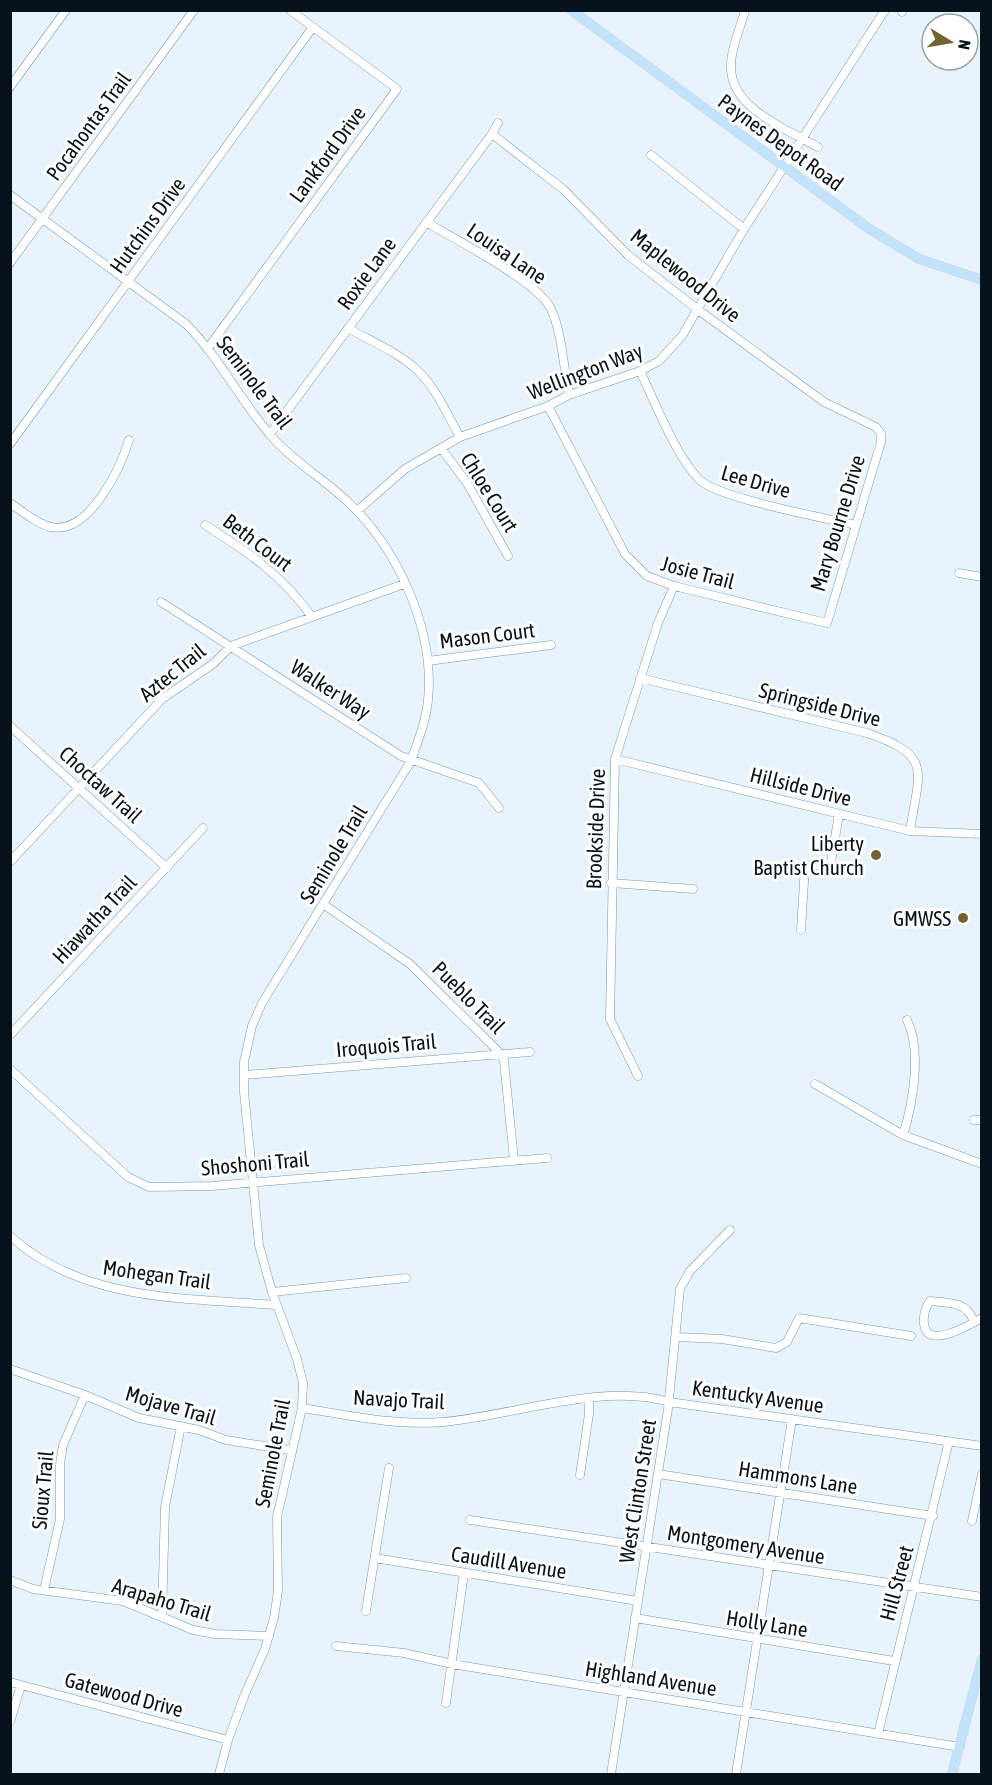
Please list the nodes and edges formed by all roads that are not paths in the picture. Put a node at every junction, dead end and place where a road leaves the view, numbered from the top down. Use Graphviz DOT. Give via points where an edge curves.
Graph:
graph roads {
  1 [pos="66,10"];
  2 [pos="194,10"];
  3 [pos="290,10"];
  4 [pos="572,10"];
  5 [pos="745,10"];
  6 [pos="885,10"];
  7 [pos="313,27"];
  8 [pos="10,87"];
  9 [pos="498,123"];
  10 [pos="492,134"];
  11 [pos="804,139"];
  12 [pos="818,147"];
  13 [pos="651,155"];
  14 [pos="785,168"];
  15 [pos="10,195"];
  16 [pos="43,218"];
  17 [pos="426,222"];
  18 [pos="744,229"];
  19 [pos="10,263"];
  20 [pos="981,280"];
  21 [pos="129,281"];
  22 [pos="697,309"];
  23 [pos="348,328"];
  24 [pos="208,348"];
  25 [pos="640,371"];
  26 [pos="569,395"];
  27 [pos="548,406"];
  28 [pos="270,434"];
  29 [pos="881,434"];
  30 [pos="460,437"];
  31 [pos="129,440"];
  32 [pos="10,444"];
  33 [pos="441,448"];
  34 [pos="10,503"];
  35 [pos="357,511"];
  36 [pos="205,525"];
  37 [pos="855,525"];
  38 [pos="508,556"];
  39 [pos="959,573"];
  40 [pos="981,577"];
  41 [pos="404,584"];
  42 [pos="674,586"];
  43 [pos="161,602"];
  44 [pos="312,617"];
  45 [pos="827,623"];
  46 [pos="551,645"];
  47 [pos="231,646"];
  48 [pos="428,661"];
  49 [pos="640,678"];
  50 [pos="10,726"];
  51 [pos="615,759"];
  52 [pos="411,761"];
  53 [pos="80,787"];
  54 [pos="499,808"];
  55 [pos="839,814"];
  56 [pos="203,828"];
  57 [pos="910,831"];
  58 [pos="981,834"];
  59 [pos="10,862"];
  60 [pos="167,868"];
  61 [pos="611,883"];
  62 [pos="693,889"];
  63 [pos="323,904"];
  64 [pos="801,930"];
  65 [pos="907,1020"];
  66 [pos="10,1035"];
  67 [pos="530,1052"];
  68 [pos="501,1054"];
  69 [pos="10,1069"];
  70 [pos="243,1075"];
  71 [pos="638,1076"];
  72 [pos="815,1084"];
  73 [pos="903,1135"];
  74 [pos="547,1158"];
  75 [pos="514,1160"];
  76 [pos="981,1164"];
  77 [pos="253,1182"];
  78 [pos="730,1230"];
  79 [pos="10,1236"];
  80 [pos="406,1278"];
  81 [pos="272,1292"];
  82 [pos="276,1305"];
  83 [pos="978,1320"];
  84 [pos="911,1336"];
  85 [pos="676,1337"];
  86 [pos="10,1369"];
  87 [pos="85,1395"];
  88 [pos="589,1398"];
  89 [pos="669,1402"];
  90 [pos="302,1408"];
  91 [pos="530,1408"];
  92 [pos="792,1419"];
  93 [pos="181,1426"];
  94 [pos="950,1442"];
  95 [pos="981,1446"];
  96 [pos="290,1450"];
  97 [pos="389,1468"];
  98 [pos="658,1474"];
  99 [pos="981,1474"];
  100 [pos="580,1475"];
  101 [pos="779,1493"];
  102 [pos="933,1516"];
  103 [pos="470,1520"];
  104 [pos="972,1521"];
  105 [pos="646,1547"];
  106 [pos="375,1558"];
  107 [pos="768,1565"];
  108 [pos="464,1573"];
  109 [pos="10,1580"];
  110 [pos="914,1587"];
  111 [pos="44,1590"];
  112 [pos="981,1598"];
  113 [pos="638,1601"];
  114 [pos="366,1611"];
  115 [pos="162,1617"];
  116 [pos="635,1618"];
  117 [pos="269,1636"];
  118 [pos="756,1640"];
  119 [pos="336,1646"];
  120 [pos="981,1659"];
  121 [pos="894,1661"];
  122 [pos="453,1664"];
  123 [pos="10,1682"];
  124 [pos="21,1685"];
  125 [pos="978,1688"];
  126 [pos="623,1693"];
  127 [pos="446,1703"];
  128 [pos="744,1711"];
  129 [pos="10,1722"];
  130 [pos="878,1734"];
  131 [pos="228,1740"];
  132 [pos="960,1747"];
  133 [pos="219,1774"];
  134 [pos="611,1774"];
  135 [pos="736,1774"];
  136 [pos="952,1774"];
  1 -- 8 [label="street"];
  2 -- 16 [label="street, Pocahontas Trail"];
  3 -- 7 [label="street, Lankford Drive"];
  4 -- 14 [label="main road, Paynes Depot Road"];
  5 -- 11 [label="street" via="731,64 740,95 753,109"];
  6 -- 11 [label="street, Wellington Way"];
  7 -- 21 [label="street, Hutchins Drive"];
  7 -- 24 [label="street, Lankford Drive" via="397,89"];
  9 -- 10 [label="street"];
  10 -- 17 [label="street, Roxie Lane"];
  10 -- 22 [label="street, Maplewood Drive" via="564,190 628,255"];
  11 -- 12 [label="street"];
  11 -- 14 [label="street, Wellington Way"];
  13 -- 18 [label="street"];
  14 -- 18 [label="street, Wellington Way"];
  14 -- 20 [label="main road, Paynes Depot Road" via="906,252"];
  15 -- 16 [label="street, Seminole Trail"];
  16 -- 19 [label="street, Pocahontas Trail"];
  16 -- 21 [label="street, Seminole Trail"];
  17 -- 23 [label="street, Roxie Lane"];
  17 -- 26 [label="street, Louisa Lane" via="525,282 545,300 554,319"];
  18 -- 22 [label="street, Wellington Way"];
  21 -- 24 [label="street, Seminole Trail" via="186,324"];
  21 -- 32 [label="street, Hutchins Drive"];
  22 -- 25 [label="street, Wellington Way" via="659,361"];
  22 -- 29 [label="street, Maplewood Drive" via="824,402 876,427"];
  23 -- 28 [label="street, Roxie Lane"];
  23 -- 30 [label="street" via="416,369 436,393"];
  24 -- 28 [label="street, Seminole Trail"];
  25 -- 26 [label="street, Wellington Way"];
  25 -- 37 [label="street, Lee Drive" via="687,465 702,483 735,496"];
  26 -- 27 [label="street, Wellington Way"];
  27 -- 30 [label="street, Wellington Way"];
  27 -- 42 [label="street, Josie Trail" via="625,554 647,576"];
  28 -- 35 [label="street, Seminole Trail"];
  29 -- 37 [label="street, Mary Bourne Drive"];
  30 -- 33 [label="street, Wellington Way"];
  31 -- 34 [label="street" via="118,471 77,522 59,528 49,526"];
  33 -- 35 [label="street, Wellington Way" via="405,469"];
  33 -- 38 [label="street, Chloe Court"];
  35 -- 41 [label="street, Seminole Trail" via="384,543"];
  36 -- 44 [label="street, Beth Court" via="276,574"];
  37 -- 45 [label="street, Mary Bourne Drive"];
  39 -- 40 [label="street"];
  41 -- 44 [label="street, Aztec Trail"];
  41 -- 48 [label="street, Seminole Trail"];
  42 -- 45 [label="street, Josie Trail"];
  42 -- 49 [label="street, Brookside Drive"];
  43 -- 47 [label="street, Walker Way"];
  44 -- 47 [label="street, Aztec Trail"];
  46 -- 48 [label="street, Mason Court"];
  47 -- 52 [label="street, Walker Way"];
  47 -- 53 [label="street, Aztec Trail" via="213,664 162,699"];
  48 -- 52 [label="street, Seminole Trail" via="426,717"];
  49 -- 51 [label="street, Brookside Drive"];
  49 -- 57 [label="street, Springside Drive" via="898,744 912,755 917,766"];
  50 -- 53 [label="street, Choctaw Trail"];
  51 -- 55 [label="street, Hillside Drive"];
  51 -- 61 [label="street, Brookside Drive"];
  52 -- 54 [label="street, Walker Way" via="473,780"];
  52 -- 63 [label="street, Seminole Trail"];
  53 -- 59 [label="street, Aztec Trail"];
  53 -- 60 [label="street, Choctaw Trail"];
  55 -- 57 [label="street, Hillside Drive"];
  55 -- 64 [label="street" via="831,862 805,866"];
  56 -- 60 [label="street, Hiawatha Trail"];
  57 -- 58 [label="street, Hillside Drive"];
  60 -- 66 [label="street, Hiawatha Trail"];
  61 -- 62 [label="street"];
  61 -- 71 [label="street, Brookside Drive" via="610,1019"];
  63 -- 68 [label="street, Pueblo Trail" via="410,964"];
  63 -- 70 [label="street, Seminole Trail" via="262,1003 252,1026"];
  65 -- 73 [label="street" via="914,1035 913,1086 912,1107"];
  67 -- 68 [label="street, Iroquois Trail"];
  68 -- 70 [label="street, Iroquois Trail"];
  68 -- 75 [label="street, Pueblo Trail"];
  69 -- 77 [label="street, Shoshoni Trail" via="138,1183 149,1187"];
  70 -- 77 [label="street, Seminole Trail"];
  72 -- 73 [label="street"];
  73 -- 76 [label="street"];
  74 -- 75 [label="street, Shoshoni Trail"];
  75 -- 77 [label="street, Shoshoni Trail"];
  77 -- 81 [label="street, Seminole Trail" via="260,1245"];
  78 -- 85 [label="street, West Clinton Street" via="683,1281"];
  79 -- 82 [label="street, Mohegan Trail" via="79,1279 112,1289"];
  80 -- 81 [label="street"];
  81 -- 82 [label="street, Seminole Trail"];
  82 -- 90 [label="street, Seminole Trail" via="297,1359 303,1383"];
  83 -- 83 [label="street" via="955,1332 935,1334 924,1325 925,1308 930,1301 965,1306"];
  84 -- 85 [label="street" via="799,1318 787,1342 776,1348"];
  85 -- 89 [label="street, West Clinton Street"];
  86 -- 87 [label="street, Mojave Trail"];
  87 -- 93 [label="street, Mojave Trail" via="139,1418"];
  87 -- 111 [label="street, Sioux Trail" via="63,1445 60,1519"];
  88 -- 89 [label="street, Kentucky Avenue" via="648,1395"];
  88 -- 91 [label="street, Kentucky Avenue"];
  88 -- 100 [label="street"];
  89 -- 92 [label="street, Kentucky Avenue"];
  89 -- 98 [label="street, West Clinton Street"];
  90 -- 91 [label="street, Navajo Trail" via="426,1423"];
  90 -- 96 [label="street, Seminole Trail"];
  92 -- 94 [label="street, Kentucky Avenue"];
  92 -- 101 [label="street"];
  93 -- 96 [label="street, Mojave Trail" via="226,1440"];
  93 -- 115 [label="street" via="165,1507"];
  94 -- 95 [label="street, Kentucky Avenue"];
  94 -- 102 [label="street, Hill Street"];
  96 -- 117 [label="street, Seminole Trail" via="277,1517 278,1591"];
  97 -- 106 [label="street"];
  98 -- 101 [label="street, Hammons Lane"];
  98 -- 105 [label="street, West Clinton Street"];
  99 -- 104 [label="street"];
  101 -- 102 [label="street, Hammons Lane"];
  101 -- 107 [label="street"];
  102 -- 110 [label="street, Hill Street"];
  103 -- 105 [label="street, Montgomery Avenue"];
  105 -- 107 [label="street, Montgomery Avenue"];
  105 -- 113 [label="street, West Clinton Street"];
  106 -- 108 [label="street, Caudill Avenue"];
  106 -- 114 [label="street"];
  107 -- 110 [label="street, Montgomery Avenue"];
  107 -- 118 [label="street"];
  108 -- 113 [label="street, Caudill Avenue"];
  108 -- 122 [label="street"];
  109 -- 111 [label="street, Arapaho Trail"];
  110 -- 112 [label="street, Montgomery Avenue"];
  110 -- 121 [label="street, Hill Street"];
  111 -- 115 [label="street, Arapaho Trail" via="123,1602"];
  113 -- 116 [label="street, West Clinton Street"];
  115 -- 117 [label="street, Arapaho Trail" via="215,1634"];
  116 -- 118 [label="street, Holly Lane"];
  116 -- 126 [label="street, West Clinton Street"];
  117 -- 131 [label="street, Seminole Trail"];
  118 -- 121 [label="street, Holly Lane"];
  118 -- 128 [label="street"];
  119 -- 122 [label="street, Highland Avenue" via="404,1653"];
  120 -- 125 [label="main road"];
  121 -- 130 [label="street, Hill Street"];
  122 -- 126 [label="street, Highland Avenue"];
  122 -- 127 [label="street"];
  123 -- 124 [label="street, Gatewood Drive"];
  124 -- 129 [label="street"];
  124 -- 131 [label="street, Gatewood Drive"];
  125 -- 132 [label="main road"];
  126 -- 128 [label="street, Highland Avenue"];
  126 -- 134 [label="street, West Clinton Street"];
  128 -- 130 [label="street, Highland Avenue"];
  128 -- 135 [label="street"];
  130 -- 132 [label="street, Highland Avenue"];
  131 -- 133 [label="street, Seminole Trail"];
  132 -- 136 [label="main road"];
}
